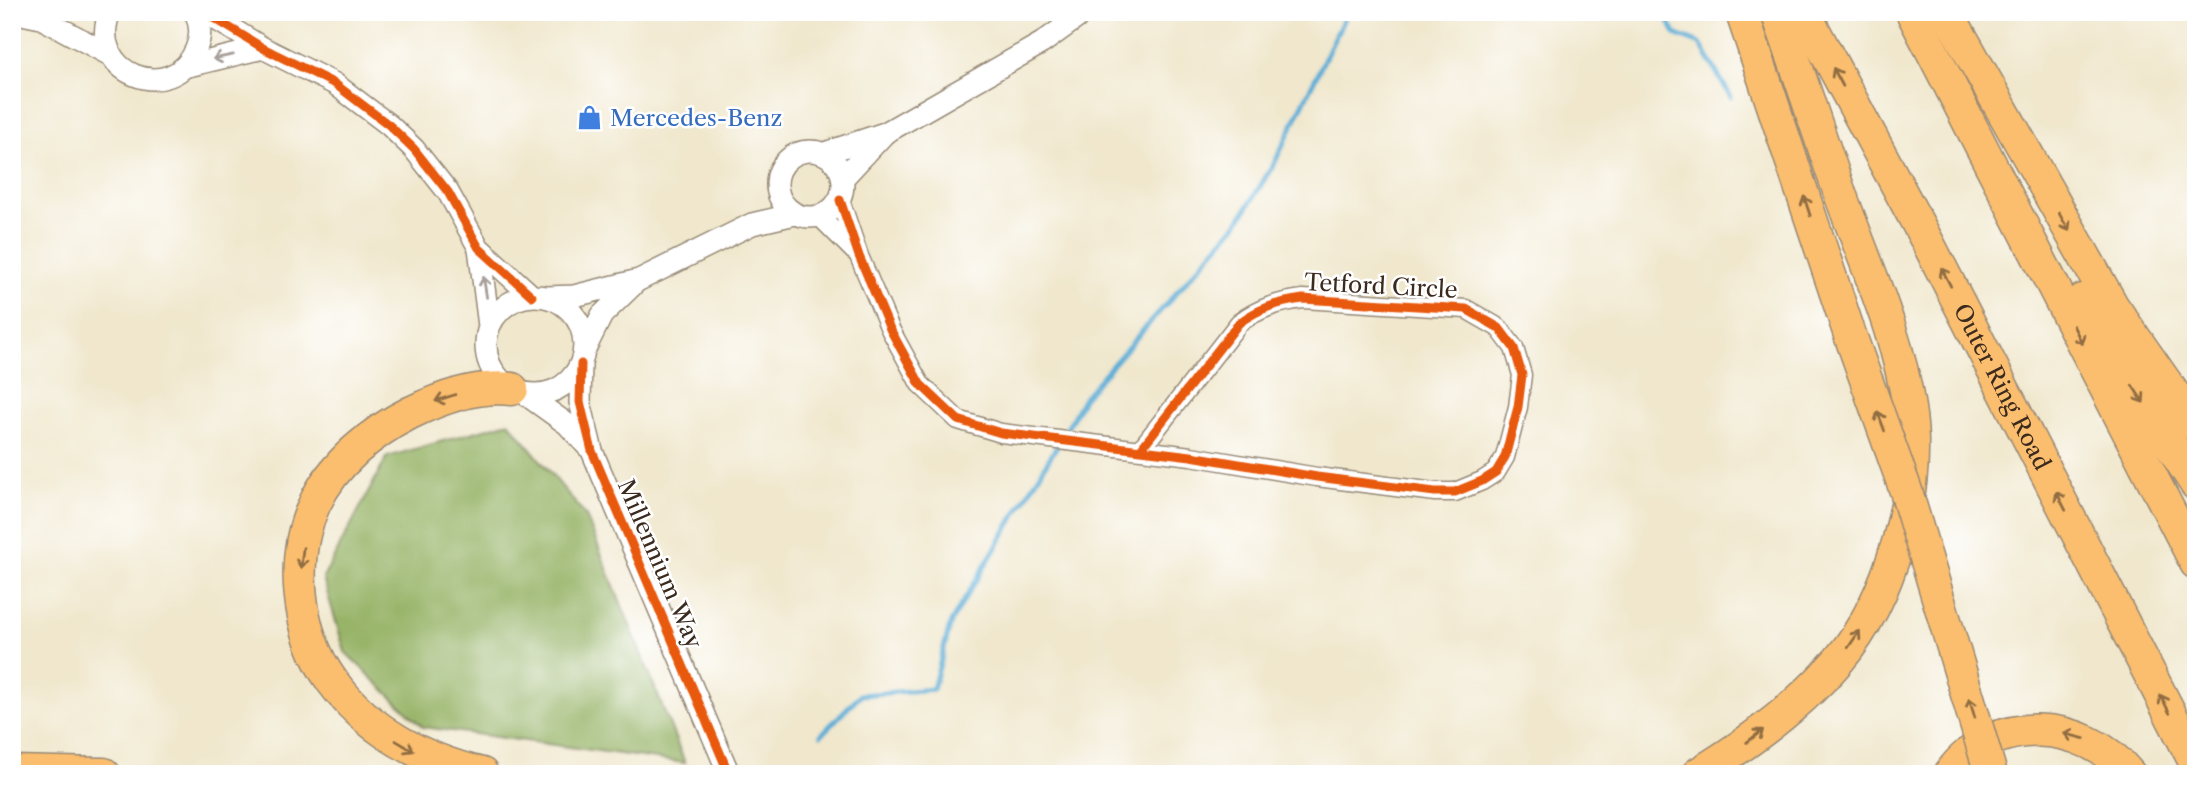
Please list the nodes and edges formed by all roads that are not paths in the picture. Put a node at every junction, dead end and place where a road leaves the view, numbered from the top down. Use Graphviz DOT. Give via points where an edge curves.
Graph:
graph roads {
  1 [pos="12,12"];
  2 [pos="67,12"];
  3 [pos="110,12"];
  4 [pos="195,12"];
  5 [pos="204,12"];
  6 [pos="1085,12"];
  7 [pos="1777,12"];
  8 [pos="1804,12"];
  9 [pos="1912,12"];
  10 [pos="1928,12"];
  11 [pos="1947,12"];
  12 [pos="1742,14"];
  13 [pos="41,18"];
  14 [pos="263,48"];
  15 [pos="110,55"];
  16 [pos="184,67"];
  17 [pos="884,133"];
  18 [pos="825,153"];
  19 [pos="844,178"];
  20 [pos="777,188"];
  21 [pos="840,200"];
  22 [pos="795,214"];
  23 [pos="819,216"];
  24 [pos="752,223"];
  25 [pos="479,248"];
  26 [pos="859,256"];
  27 [pos="639,280"];
  28 [pos="539,296"];
  29 [pos="489,326"];
  30 [pos="583,357"];
  31 [pos="519,391"];
  32 [pos="2196,426"];
  33 [pos="1140,450"];
  34 [pos="592,452"];
  35 [pos="2196,484"];
  36 [pos="2196,563"];
  37 [pos="2196,764"];
  38 [pos="12,772"];
  39 [pos="104,774"];
  40 [pos="482,774"];
  41 [pos="729,774"];
  42 [pos="1698,774"];
  43 [pos="1950,774"];
  44 [pos="1991,774"];
  45 [pos="2129,774"];
  1 -- 13 [label="street"];
  2 -- 13 [label="street"];
  3 -- 15 [label="street" via="105,29"];
  4 -- 16 [label="street" via="198,44"];
  5 -- 14 [label="street"];
  6 -- 17 [label="street" via="1042,43"];
  42 -- 7 [label="highway, one-way, bridge" via="1751,740 1839,660 1865,622 1908,504 1910,410 1885,317"];
  37 -- 8 [label="highway, Outer Ring Road, one-way"];
  9 -- 36 [label="highway, one-way"];
  10 -- 35 [label="highway, one-way" via="2116,358"];
  11 -- 32 [label="highway, one-way" via="2113,307"];
  44 -- 12 [label="highway, one-way, bridge" via="1906,491"];
  13 -- 15 [label="street"];
  14 -- 16 [label="street, one-way"];
  14 -- 25 [label="street" via="335,85 389,125 448,192"];
  15 -- 16 [label="street" via="119,67 148,79 171,76"];
  17 -- 18 [label="street"];
  17 -- 19 [label="street"];
  18 -- 19 [label="street" via="834,159"];
  18 -- 20 [label="street" via="805,151 787,160"];
  19 -- 21 [label="street"];
  20 -- 22 [label="street"];
  20 -- 24 [label="street"];
  21 -- 23 [label="street"];
  21 -- 26 [label="street, Tetford Circle"];
  22 -- 23 [label="street"];
  22 -- 24 [label="street"];
  23 -- 26 [label="street, Tetford Circle"];
  24 -- 27 [label="street"];
  25 -- 28 [label="street"];
  29 -- 25 [label="street, one-way"];
  26 -- 33 [label="street, Tetford Circle" via="920,384 958,420 1016,435"];
  27 -- 28 [label="street" via="574,296"];
  27 -- 30 [label="street" via="602,315"];
  28 -- 29 [label="street" via="507,305"];
  28 -- 30 [label="street" via="567,307 575,316 581,327"];
  29 -- 31 [label="street" via="488,362 502,382"];
  30 -- 31 [label="street" via="564,385 552,391"];
  30 -- 34 [label="street, Millennium Way" via="580,402"];
  31 -- 34 [label="street, Millennium Way" via="568,424"];
  31 -- 40 [label="highway, one-way" via="466,391 432,402 362,444 315,503 302,555 305,615 313,645 332,680 393,739 418,754"];
  33 -- 33 [label="street, Tetford Circle" via="1455,492 1496,472 1505,457 1518,407 1519,362 1499,328 1466,309 1303,299 1284,302 1258,310 1239,323"];
  34 -- 41 [label="street, Millennium Way"];
  38 -- 39 [label="highway"];
  45 -- 43 [label="highway, one-way" via="2093,741 2038,729 2003,733 1975,748"];
}
